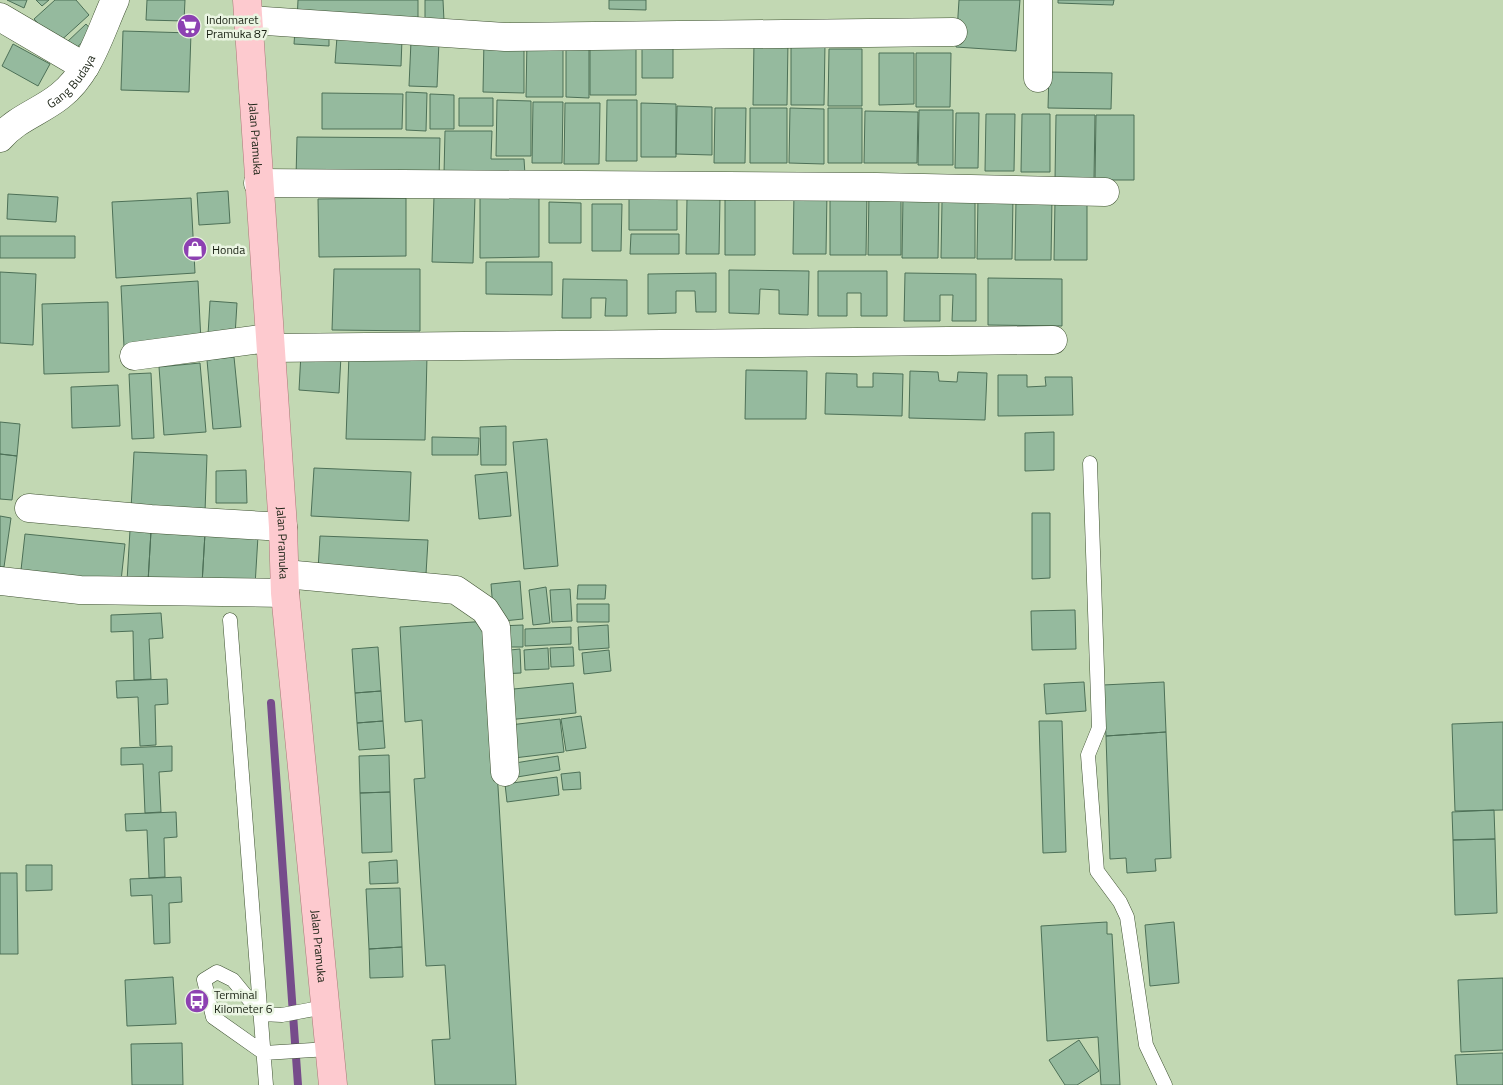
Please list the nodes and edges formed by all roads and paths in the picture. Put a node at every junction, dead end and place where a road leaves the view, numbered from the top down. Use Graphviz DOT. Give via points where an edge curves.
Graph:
graph roads {
  1 [pos="115,0"];
  2 [pos="1038,0"];
  3 [pos="248,10"];
  4 [pos="0,17"];
  5 [pos="953,32"];
  6 [pos="85,67"];
  7 [pos="1038,78"];
  8 [pos="0,138"];
  9 [pos="258,183"];
  10 [pos="1105,192"];
  11 [pos="1053,340"];
  12 [pos="269,343"];
  13 [pos="134,356"];
  14 [pos="1090,463"];
  15 [pos="29,508"];
  16 [pos="283,527"];
  17 [pos="0,581"];
  18 [pos="285,583"];
  19 [pos="230,620"];
  20 [pos="506,772"];
  21 [pos="312,1010"];
  22 [pos="261,1014"];
  23 [pos="316,1050"];
  24 [pos="264,1053"];
  25 [pos="266,1085"];
  26 [pos="333,1085"];
  27 [pos="1165,1085"];
  1 -- 6 [label="street, Gang Budaya"];
  2 -- 7 [label="street"];
  3 -- 5 [label="street" via="505,37"];
  3 -- 9 [label="main road, Jalan Pramuka"];
  4 -- 6 [label="street"];
  6 -- 8 [label="street, Gang Budaya" via="74,84 58,98 11,125"];
  9 -- 10 [label="street" via="877,187"];
  9 -- 12 [label="main road, Jalan Pramuka"];
  11 -- 12 [label="street"];
  12 -- 13 [label="street"];
  12 -- 16 [label="main road, Jalan Pramuka"];
  14 -- 27 [label="lane" via="1099,728 1088,755 1096,871 1120,902 1127,917 1146,1045"];
  15 -- 16 [label="street"];
  16 -- 18 [label="main road, Jalan Pramuka"];
  17 -- 18 [label="street" via="80,590"];
  18 -- 20 [label="street" via="456,590 485,610 496,627"];
  18 -- 21 [label="main road, Jalan Pramuka"];
  19 -- 22 [label="lane"];
  21 -- 22 [label="lane" via="282,1015"];
  21 -- 23 [label="main road, Jalan Pramuka"];
  22 -- 24 [label="lane"];
  22 -- 24 [label="lane" via="232,980 217,972 204,980 213,1018"];
  23 -- 24 [label="lane"];
  23 -- 26 [label="main road, Jalan Pramuka"];
  24 -- 25 [label="lane"];
}
